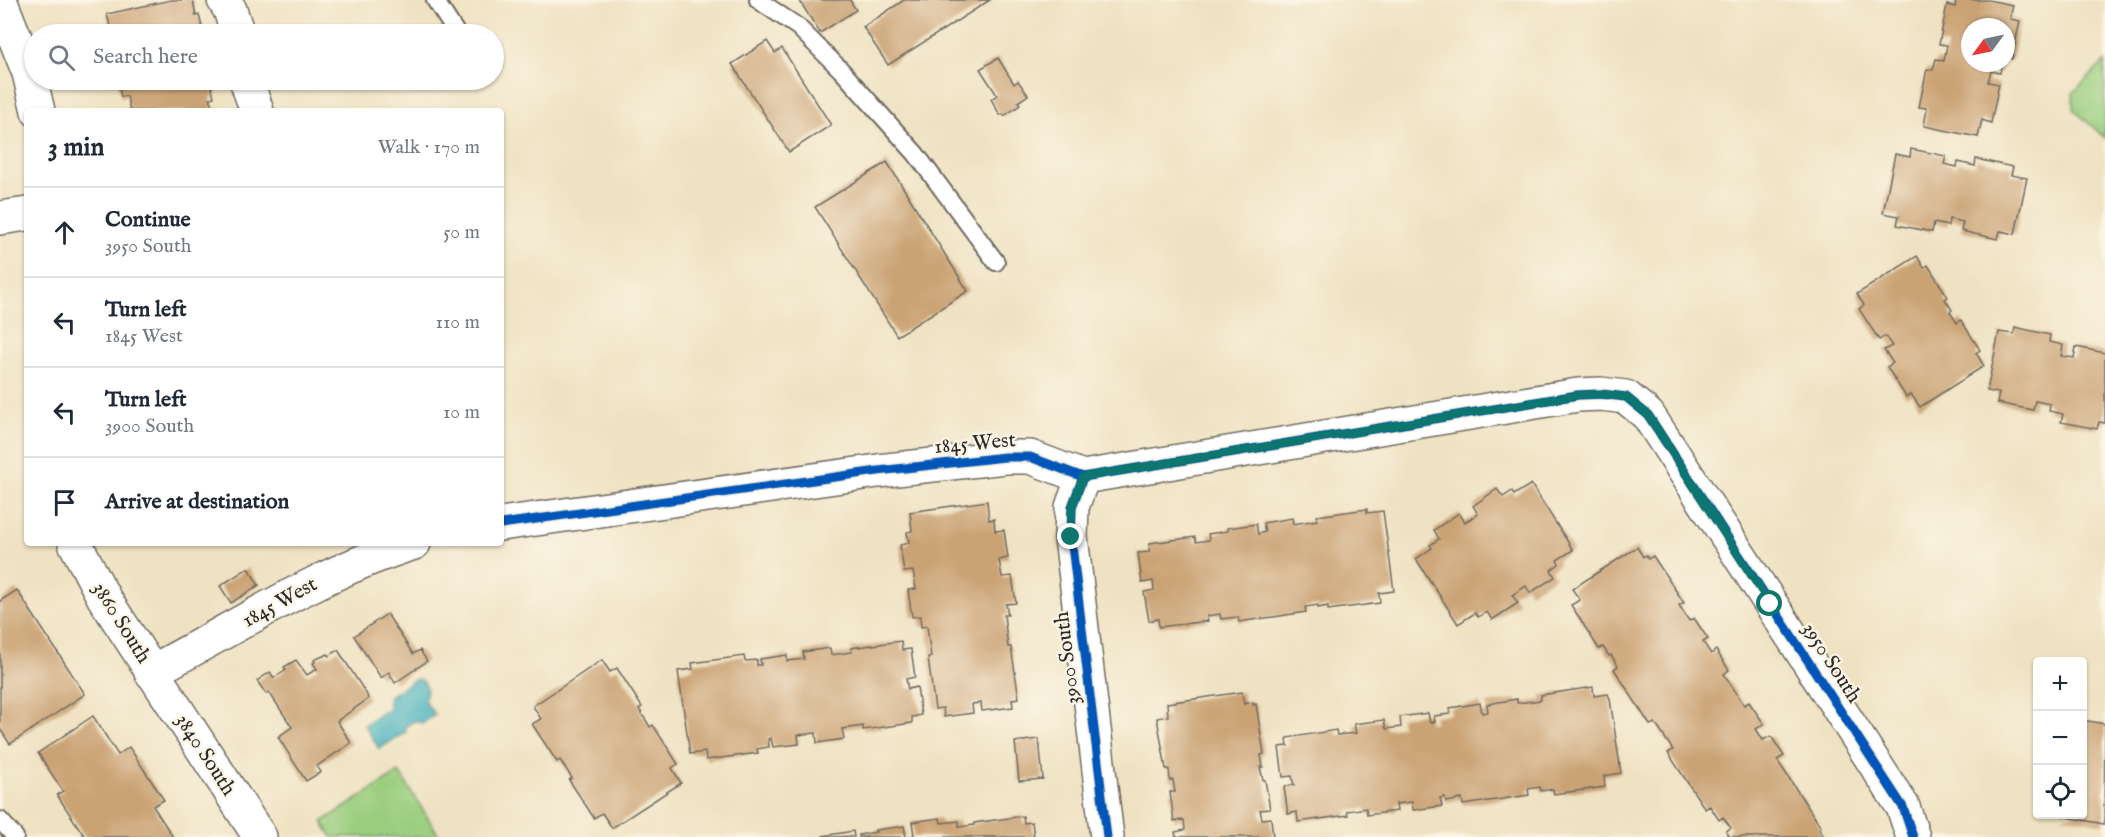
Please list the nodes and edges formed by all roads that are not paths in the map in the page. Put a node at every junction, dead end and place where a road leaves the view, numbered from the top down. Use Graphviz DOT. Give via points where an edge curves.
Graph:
graph roads {
  1 [pos="0,0"];
  2 [pos="224,0"];
  3 [pos="435,0"];
  4 [pos="758,0"];
  5 [pos="235,24"];
  6 [pos="451,24"];
  7 [pos="24,60"];
  8 [pos="33,90"];
  9 [pos="250,90"];
  10 [pos="37,108"];
  11 [pos="256,108"];
  12 [pos="24,214"];
  13 [pos="0,218"];
  14 [pos="996,262"];
  15 [pos="1626,397"];
  16 [pos="1083,477"];
  17 [pos="504,524"];
  18 [pos="77,546"];
  19 [pos="404,546"];
  20 [pos="151,672"];
  21 [pos="0,820"];
  22 [pos="15,837"];
  23 [pos="260,837"];
  24 [pos="1107,837"];
  25 [pos="1913,837"];
  1 -- 7 [label="street"];
  2 -- 5 [label="street"];
  3 -- 6 [label="lane"];
  4 -- 14 [label="lane" via="798,27 848,78 916,154"];
  8 -- 10 [label="street"];
  9 -- 11 [label="street"];
  12 -- 13 [label="street"];
  15 -- 16 [label="street, 1845 West" via="1578,395"];
  15 -- 25 [label="street, 3950 South" via="1648,415 1903,807"];
  16 -- 17 [label="street, 1845 West" via="1030,458 1005,457 867,472"];
  16 -- 24 [label="street, 3900 South" via="1072,507 1071,537"];
  18 -- 20 [label="street, 3860 South"];
  19 -- 20 [label="street, 1845 West" via="325,578"];
  20 -- 23 [label="street, 3840 South"];
  21 -- 22 [label="lane"];
}
